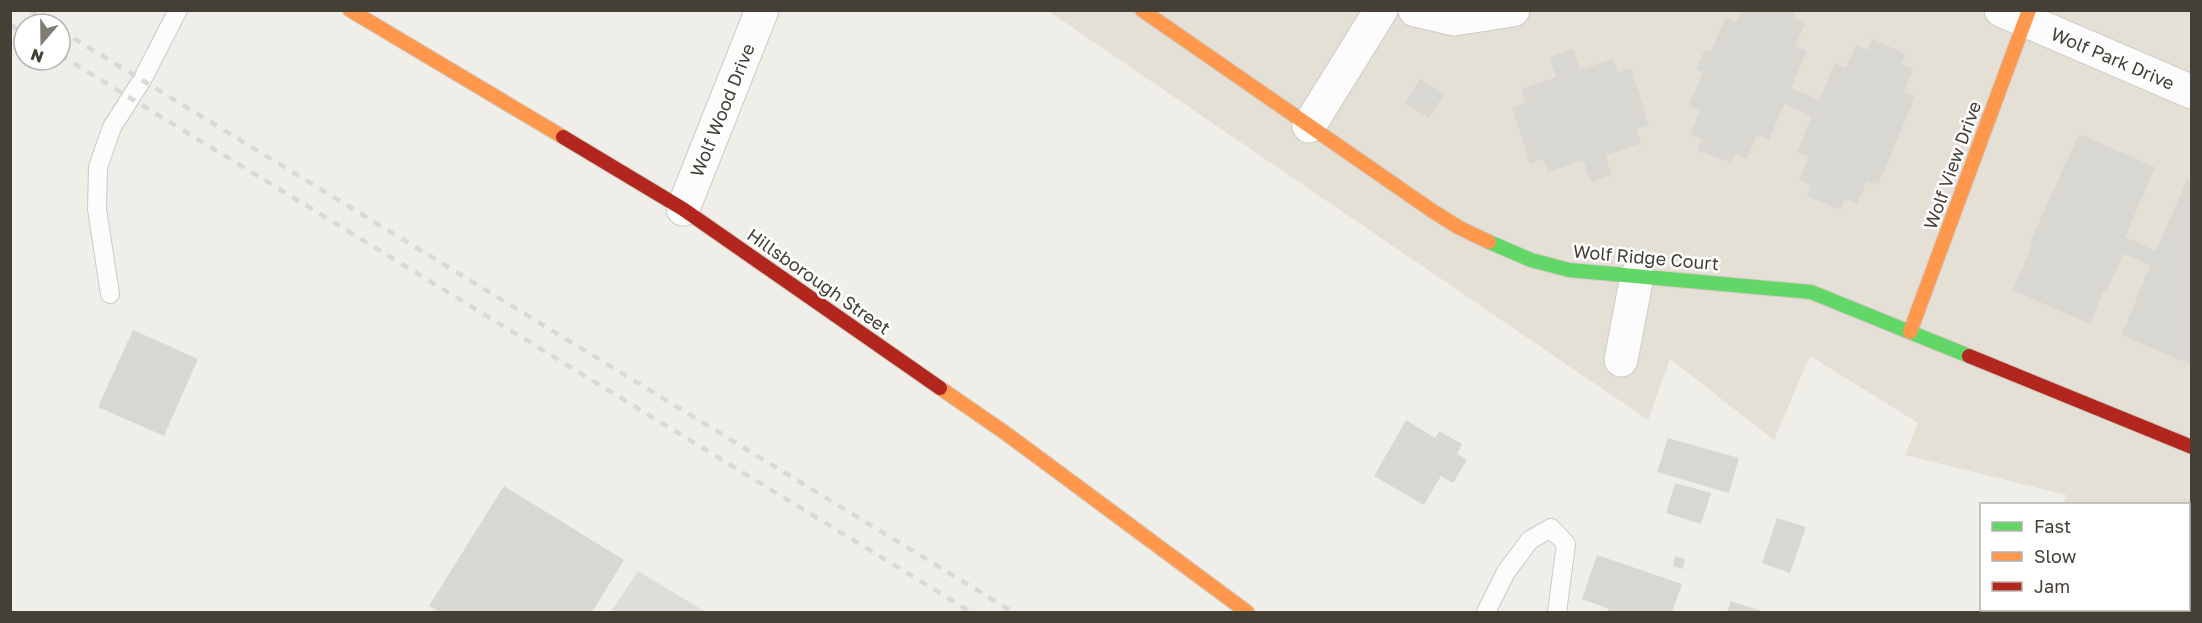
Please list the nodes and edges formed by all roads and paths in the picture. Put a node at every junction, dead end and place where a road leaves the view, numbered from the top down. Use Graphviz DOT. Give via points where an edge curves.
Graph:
graph roads {
  1 [pos="178,10"];
  2 [pos="350,10"];
  3 [pos="762,10"];
  4 [pos="1142,10"];
  5 [pos="1382,10"];
  6 [pos="1415,10"];
  7 [pos="1513,10"];
  8 [pos="2018,14"];
  9 [pos="2192,92"];
  10 [pos="1309,126"];
  11 [pos="683,209"];
  12 [pos="1637,276"];
  13 [pos="110,294"];
  14 [pos="1910,332"];
  15 [pos="1621,360"];
  16 [pos="2192,447"];
  17 [pos="1247,612"];
  18 [pos="1486,612"];
  19 [pos="1557,612"];
  1 -- 13 [label="lane" via="142,80 112,127 98,167 97,209"];
  2 -- 11 [label="street, Hillsborough Street"];
  3 -- 11 [label="street, Wolf Wood Drive"];
  4 -- 10 [label="street, Wolf Ridge Court"];
  5 -- 10 [label="street"];
  6 -- 7 [label="street" via="1454,19"];
  8 -- 9 [label="street, Wolf Park Drive"];
  8 -- 14 [label="street, Wolf View Drive"];
  10 -- 12 [label="street, Wolf Ridge Court" via="1431,210 1491,243 1569,270"];
  11 -- 17 [label="street, Hillsborough Street" via="1004,432"];
  12 -- 14 [label="street, Wolf Ridge Court" via="1811,292"];
  12 -- 15 [label="street"];
  14 -- 16 [label="street, Wolf Ridge Court"];
  18 -- 19 [label="lane" via="1506,572 1530,540 1551,528 1566,544"];
}
